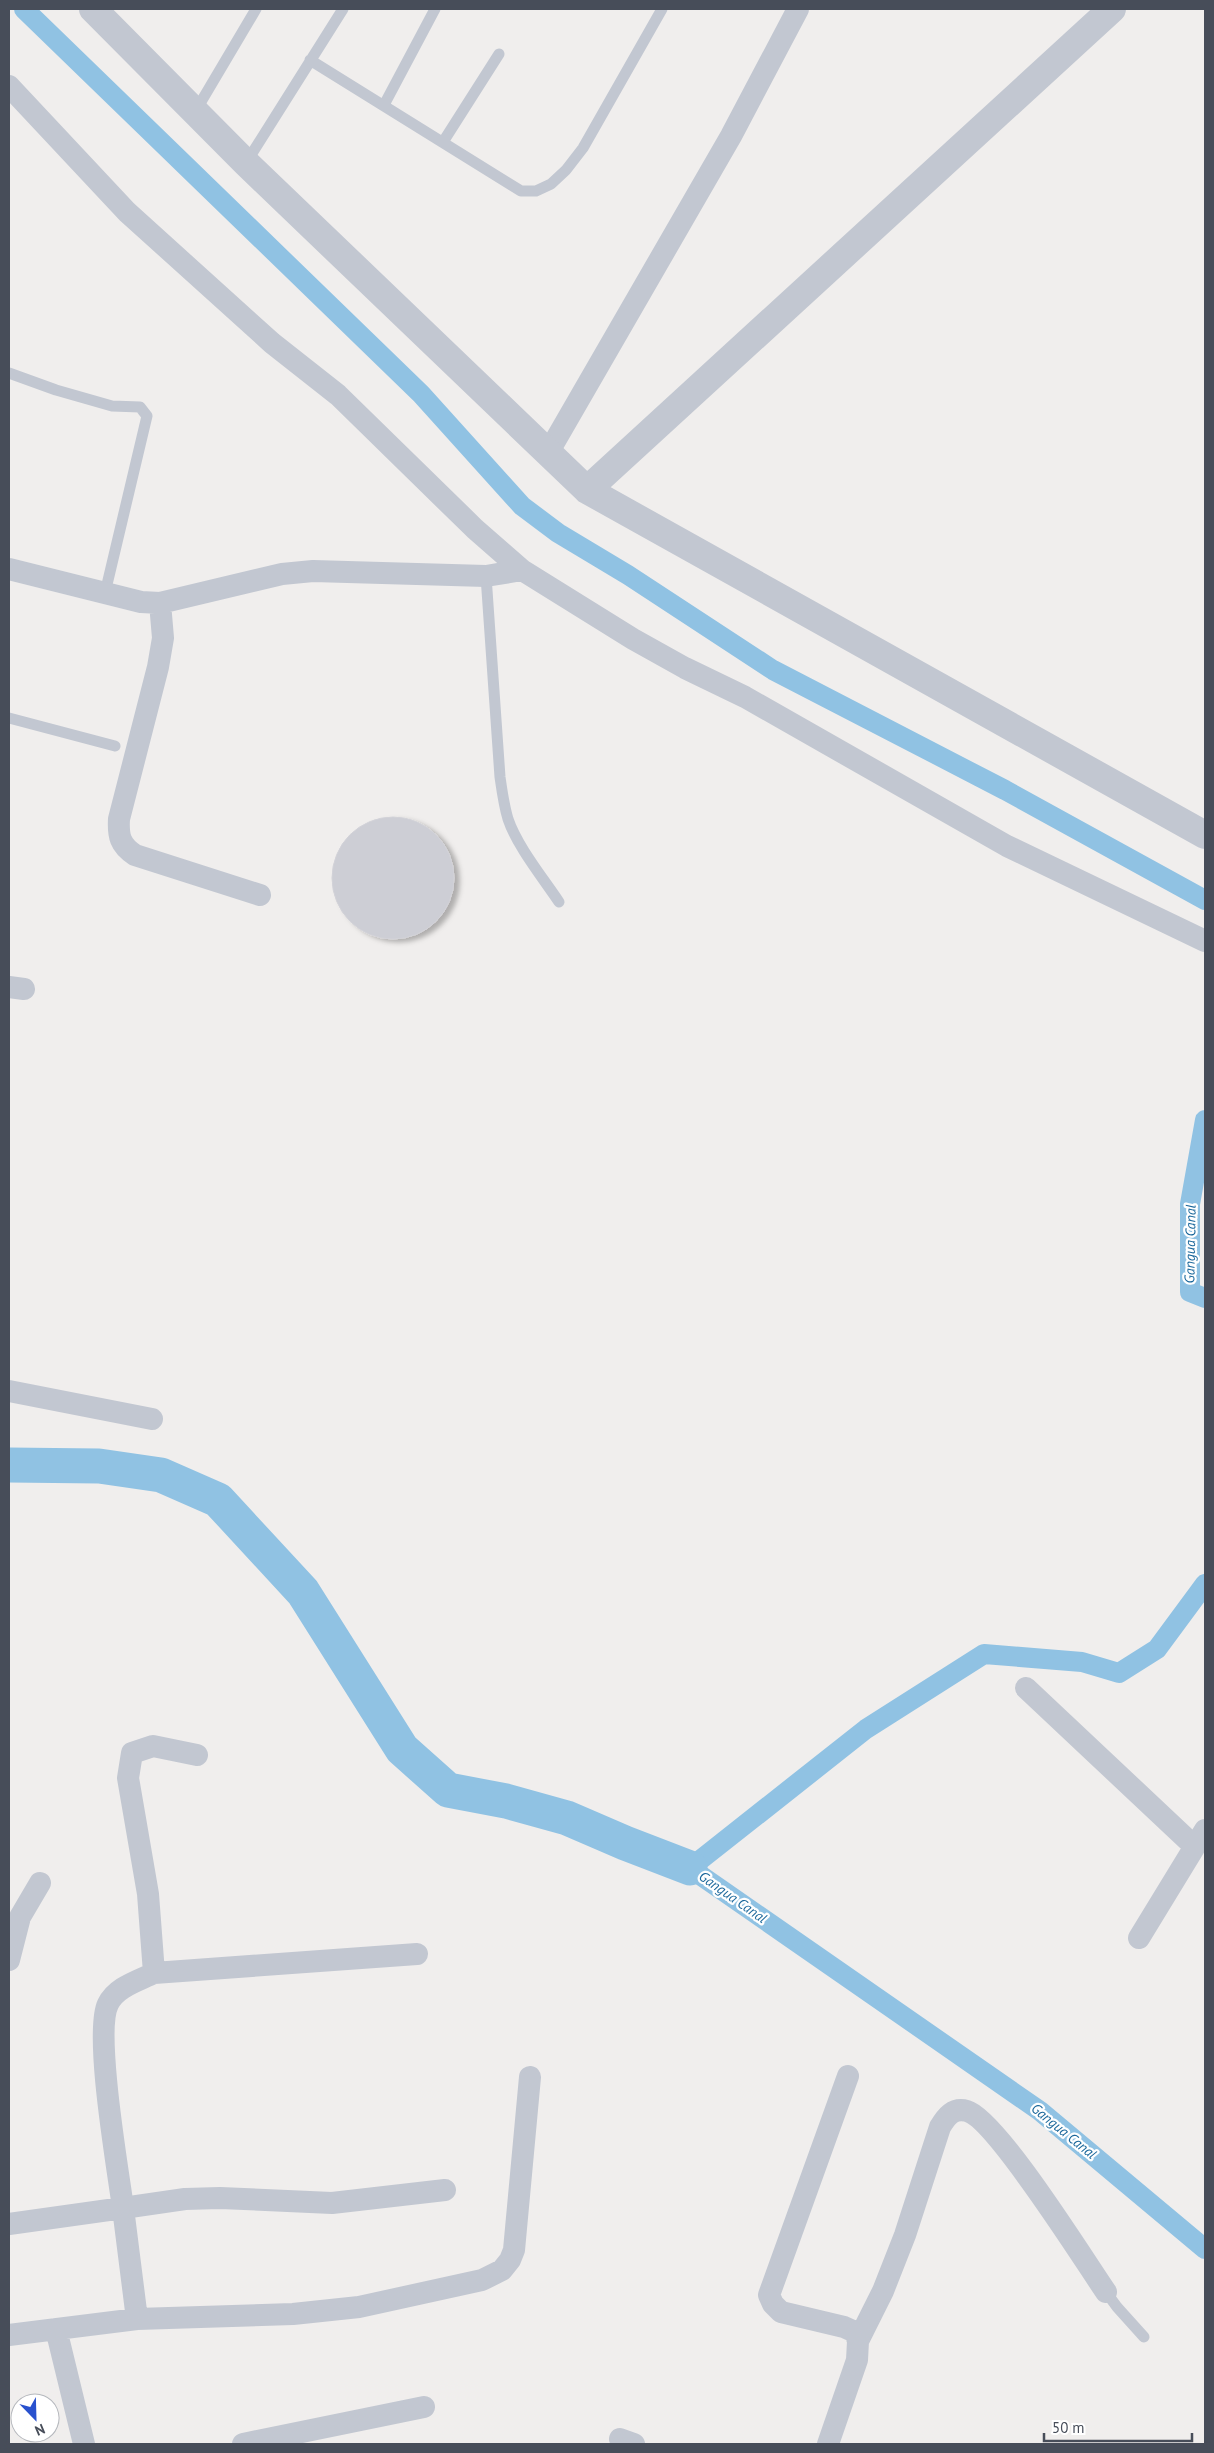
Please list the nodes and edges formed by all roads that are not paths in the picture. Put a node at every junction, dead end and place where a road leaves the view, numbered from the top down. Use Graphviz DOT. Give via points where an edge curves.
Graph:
graph roads {
  1 [pos="93,9"];
  2 [pos="256,9"];
  3 [pos="343,9"];
  4 [pos="435,9"];
  5 [pos="662,9"];
  6 [pos="798,9"];
  7 [pos="1112,9"];
  8 [pos="499,54"];
  9 [pos="310,60"];
  10 [pos="9,86"];
  11 [pos="384,105"];
  12 [pos="195,112"];
  13 [pos="443,142"];
  14 [pos="246,163"];
  15 [pos="9,373"];
  16 [pos="548,453"];
  17 [pos="587,490"];
  18 [pos="9,569"];
  19 [pos="522,570"];
  20 [pos="486,576"];
  21 [pos="105,593"];
  22 [pos="160,603"];
  23 [pos="9,718"];
  24 [pos="115,746"];
  25 [pos="1205,835"];
  26 [pos="260,894"];
  27 [pos="559,902"];
  28 [pos="1205,941"];
  29 [pos="9,1391"];
  30 [pos="152,1419"];
  31 [pos="1026,1688"];
  32 [pos="197,1755"];
  33 [pos="1200,1838"];
  34 [pos="40,1883"];
  35 [pos="1139,1938"];
  36 [pos="417,1954"];
  37 [pos="9,1960"];
  38 [pos="154,1973"];
  39 [pos="848,2076"];
  40 [pos="530,2077"];
  41 [pos="445,2190"];
  42 [pos="123,2208"];
  43 [pos="9,2224"];
  44 [pos="1106,2292"];
  45 [pos="137,2319"];
  46 [pos="56,2329"];
  47 [pos="9,2335"];
  48 [pos="1144,2337"];
  49 [pos="858,2341"];
  50 [pos="424,2407"];
  51 [pos="316,2437"];
  52 [pos="84,2444"];
  53 [pos="243,2444"];
  54 [pos="828,2444"];
  1 -- 12 [label="street"];
  2 -- 12 [label="lane"];
  3 -- 9 [label="lane"];
  4 -- 11 [label="lane"];
  5 -- 13 [label="lane" via="582,148 551,184 536,192 521,191"];
  6 -- 16 [label="street" via="731,136"];
  7 -- 17 [label="street"];
  8 -- 13 [label="lane"];
  9 -- 11 [label="lane"];
  9 -- 14 [label="lane"];
  10 -- 19 [label="street" via="127,212 272,343 338,394 475,529"];
  11 -- 13 [label="lane"];
  12 -- 14 [label="street"];
  14 -- 16 [label="street"];
  15 -- 21 [label="lane" via="112,406 140,407 147,416"];
  16 -- 17 [label="street"];
  17 -- 25 [label="street"];
  18 -- 21 [label="street"];
  19 -- 20 [label="street"];
  19 -- 28 [label="street" via="633,640 746,697 1007,846"];
  20 -- 22 [label="street" via="313,571 282,574"];
  20 -- 27 [label="lane" via="504,804 518,839"];
  21 -- 22 [label="street"];
  22 -- 26 [label="street" via="163,638 158,667 119,819 118,834 121,842 135,855"];
  23 -- 24 [label="lane"];
  29 -- 30 [label="street"];
  31 -- 33 [label="street"];
  32 -- 38 [label="street" via="153,1746 132,1753 128,1778 148,1894"];
  33 -- 35 [label="street"];
  34 -- 37 [label="street" via="20,1917"];
  36 -- 38 [label="street"];
  38 -- 42 [label="street" via="117,1991 104,2020 103,2051"];
  39 -- 49 [label="street" via="769,2296 781,2312 844,2327 855,2332"];
  40 -- 45 [label="street" via="514,2250 502,2270 482,2280 359,2307 293,2314"];
  41 -- 42 [label="street" via="332,2203 220,2198 185,2199"];
  42 -- 43 [label="street"];
  42 -- 45 [label="street"];
  44 -- 48 [label="lane"];
  44 -- 49 [label="street" via="1014,2158 984,2122 969,2111 960,2110 946,2116 940,2127 898,2254"];
  45 -- 46 [label="street"];
  46 -- 47 [label="street"];
  46 -- 52 [label="street"];
  49 -- 54 [label="street" via="857,2360"];
  50 -- 51 [label="street"];
  51 -- 53 [label="street"];
}
